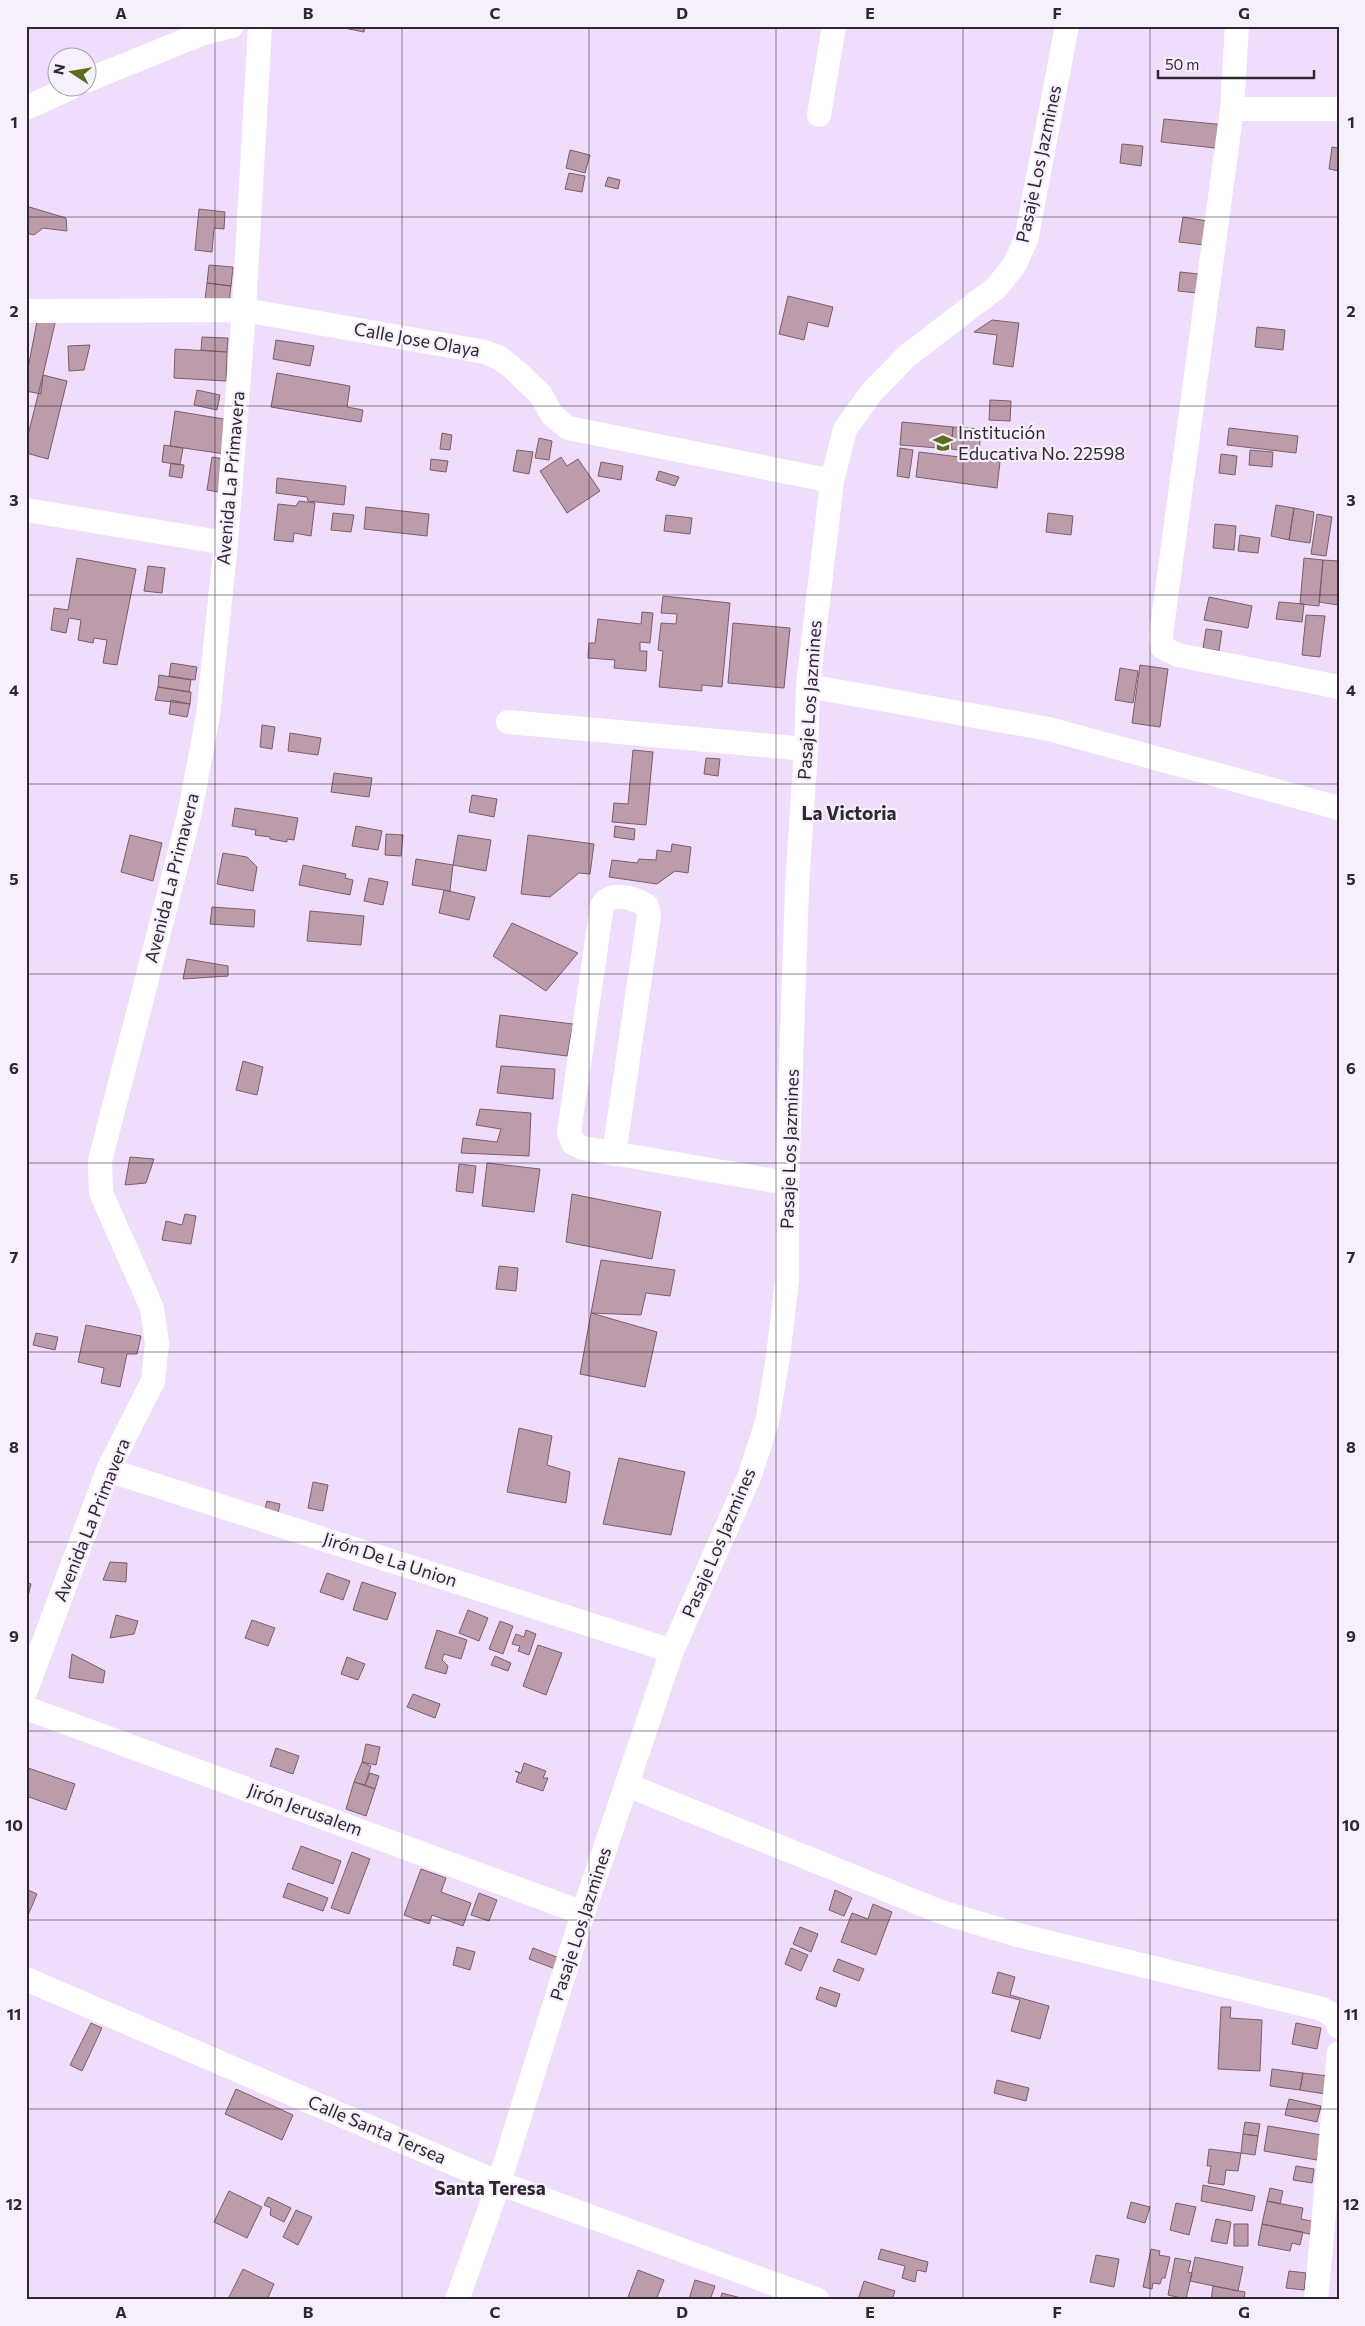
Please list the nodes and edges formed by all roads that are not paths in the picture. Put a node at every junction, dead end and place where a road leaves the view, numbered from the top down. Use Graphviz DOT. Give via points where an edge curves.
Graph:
graph roads {
  1 [pos="232,26"];
  2 [pos="260,26"];
  3 [pos="834,26"];
  4 [pos="1067,26"];
  5 [pos="1237,26"];
  6 [pos="98,76"];
  7 [pos="48,98"];
  8 [pos="26,108"];
  9 [pos="1232,109"];
  10 [pos="1339,109"];
  11 [pos="819,115"];
  12 [pos="26,310"];
  13 [pos="244,310"];
  14 [pos="832,481"];
  15 [pos="26,510"];
  16 [pos="226,543"];
  17 [pos="808,686"];
  18 [pos="1339,687"];
  19 [pos="508,722"];
  20 [pos="806,749"];
  21 [pos="1339,808"];
  22 [pos="614,1154"];
  23 [pos="787,1183"];
  24 [pos="108,1470"];
  25 [pos="672,1650"];
  26 [pos="26,1690"];
  27 [pos="26,1708"];
  28 [pos="627,1785"];
  29 [pos="583,1913"];
  30 [pos="26,1979"];
  31 [pos="1339,2027"];
  32 [pos="1339,2052"];
  33 [pos="499,2183"];
  34 [pos="457,2300"];
  35 [pos="818,2300"];
  36 [pos="1316,2300"];
  1 -- 6 [label="street" via="201,34"];
  2 -- 13 [label="street, Avenida La Primavera"];
  3 -- 11 [label="street"];
  4 -- 14 [label="street, Pasaje Los Jazmines" via="1026,240 1015,264 997,287 907,356 872,392 845,429"];
  5 -- 9 [label="street"];
  7 -- 8 [label="street"];
  9 -- 10 [label="street"];
  9 -- 18 [label="street" via="1161,635 1163,648 1178,655"];
  12 -- 13 [label="street, Calle Jose Olaya"];
  13 -- 14 [label="street, Calle Jose Olaya" via="485,352 500,358 515,370 541,395 552,415 568,428"];
  13 -- 16 [label="street, Avenida La Primavera"];
  14 -- 17 [label="street, Pasaje Los Jazmines"];
  15 -- 16 [label="street"];
  16 -- 24 [label="street, Avenida La Primavera" via="208,716 189,816 100,1161 101,1193 152,1308 157,1343 153,1381"];
  17 -- 20 [label="street, Pasaje Los Jazmines"];
  17 -- 21 [label="street" via="1049,729"];
  19 -- 20 [label="street"];
  20 -- 23 [label="street, Pasaje Los Jazmines" via="797,887"];
  22 -- 22 [label="street" via="649,916 647,906 637,900 614,896 602,906 569,1132 574,1143 583,1148"];
  22 -- 23 [label="street"];
  23 -- 25 [label="street, Pasaje Los Jazmines" via="787,1280 767,1422 750,1475"];
  24 -- 25 [label="street, Jirón De La Union"];
  24 -- 26 [label="street, Avenida La Primavera"];
  25 -- 28 [label="street, Pasaje Los Jazmines"];
  27 -- 29 [label="street, Jirón Jerusalem"];
  28 -- 29 [label="street, Pasaje Los Jazmines"];
  28 -- 31 [label="street" via="941,1912 1018,1935 1322,2008 1335,2017"];
  29 -- 33 [label="street, Pasaje Los Jazmines"];
  30 -- 33 [label="street, Calle Santa Tersea"];
  32 -- 36 [label="street"];
  33 -- 34 [label="street, Pasaje Los Jazmines"];
  33 -- 35 [label="street, Calle Santa Tersea"];
}
